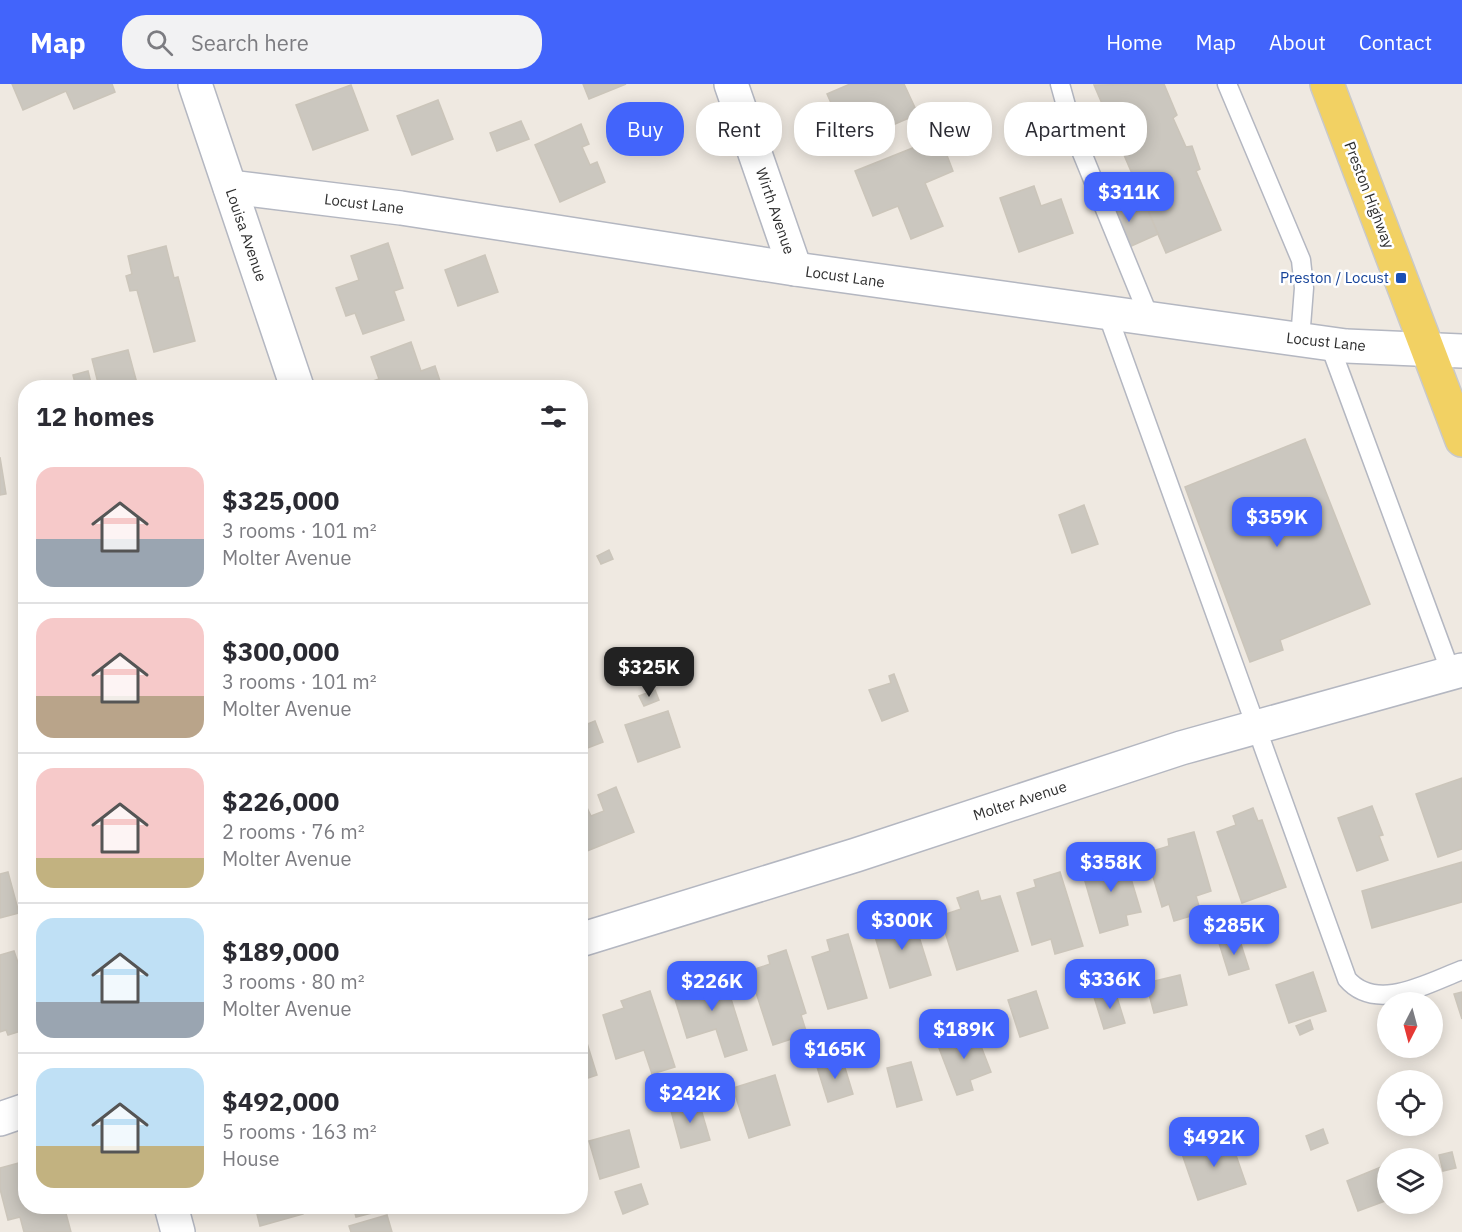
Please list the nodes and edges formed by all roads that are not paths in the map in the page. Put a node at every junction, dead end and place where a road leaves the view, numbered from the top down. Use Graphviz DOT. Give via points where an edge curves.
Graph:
graph roads {
  1 [pos="195,84"];
  2 [pos="731,84"];
  3 [pos="1060,84"];
  4 [pos="1227,84"];
  5 [pos="1327,84"];
  6 [pos="230,186"];
  7 [pos="795,269"];
  8 [pos="1107,313"];
  9 [pos="1150,319"];
  10 [pos="1315,341"];
  11 [pos="1428,349"];
  12 [pos="1462,351"];
  13 [pos="295,380"];
  14 [pos="1462,440"];
  15 [pos="1456,671"];
  16 [pos="1256,728"];
  17 [pos="588,938"];
  18 [pos="1462,970"];
  19 [pos="18,1113"];
  20 [pos="0,1119"];
  21 [pos="173,1214"];
  22 [pos="178,1232"];
  1 -- 6 [label="street, Louisa Avenue"];
  2 -- 7 [label="street, Wirth Avenue"];
  3 -- 9 [label="lane" via="1073,131"];
  4 -- 10 [label="lane" via="1301,260"];
  5 -- 11 [label="main road, Preston Highway"];
  6 -- 7 [label="street, Locust Lane"];
  6 -- 13 [label="street, Louisa Avenue"];
  7 -- 8 [label="street, Locust Lane"];
  8 -- 9 [label="street, Locust Lane"];
  8 -- 16 [label="lane"];
  9 -- 10 [label="street, Locust Lane"];
  10 -- 11 [label="street, Locust Lane"];
  10 -- 15 [label="lane"];
  11 -- 12 [label="street, Locust Lane"];
  11 -- 14 [label="main road, Preston Highway"];
  15 -- 16 [label="street, Molter Avenue"];
  16 -- 17 [label="street, Molter Avenue" via="1181,748"];
  16 -- 18 [label="lane" via="1353,987 1376,995 1396,994"];
  19 -- 20 [label="street"];
  21 -- 22 [label="street"];
}
